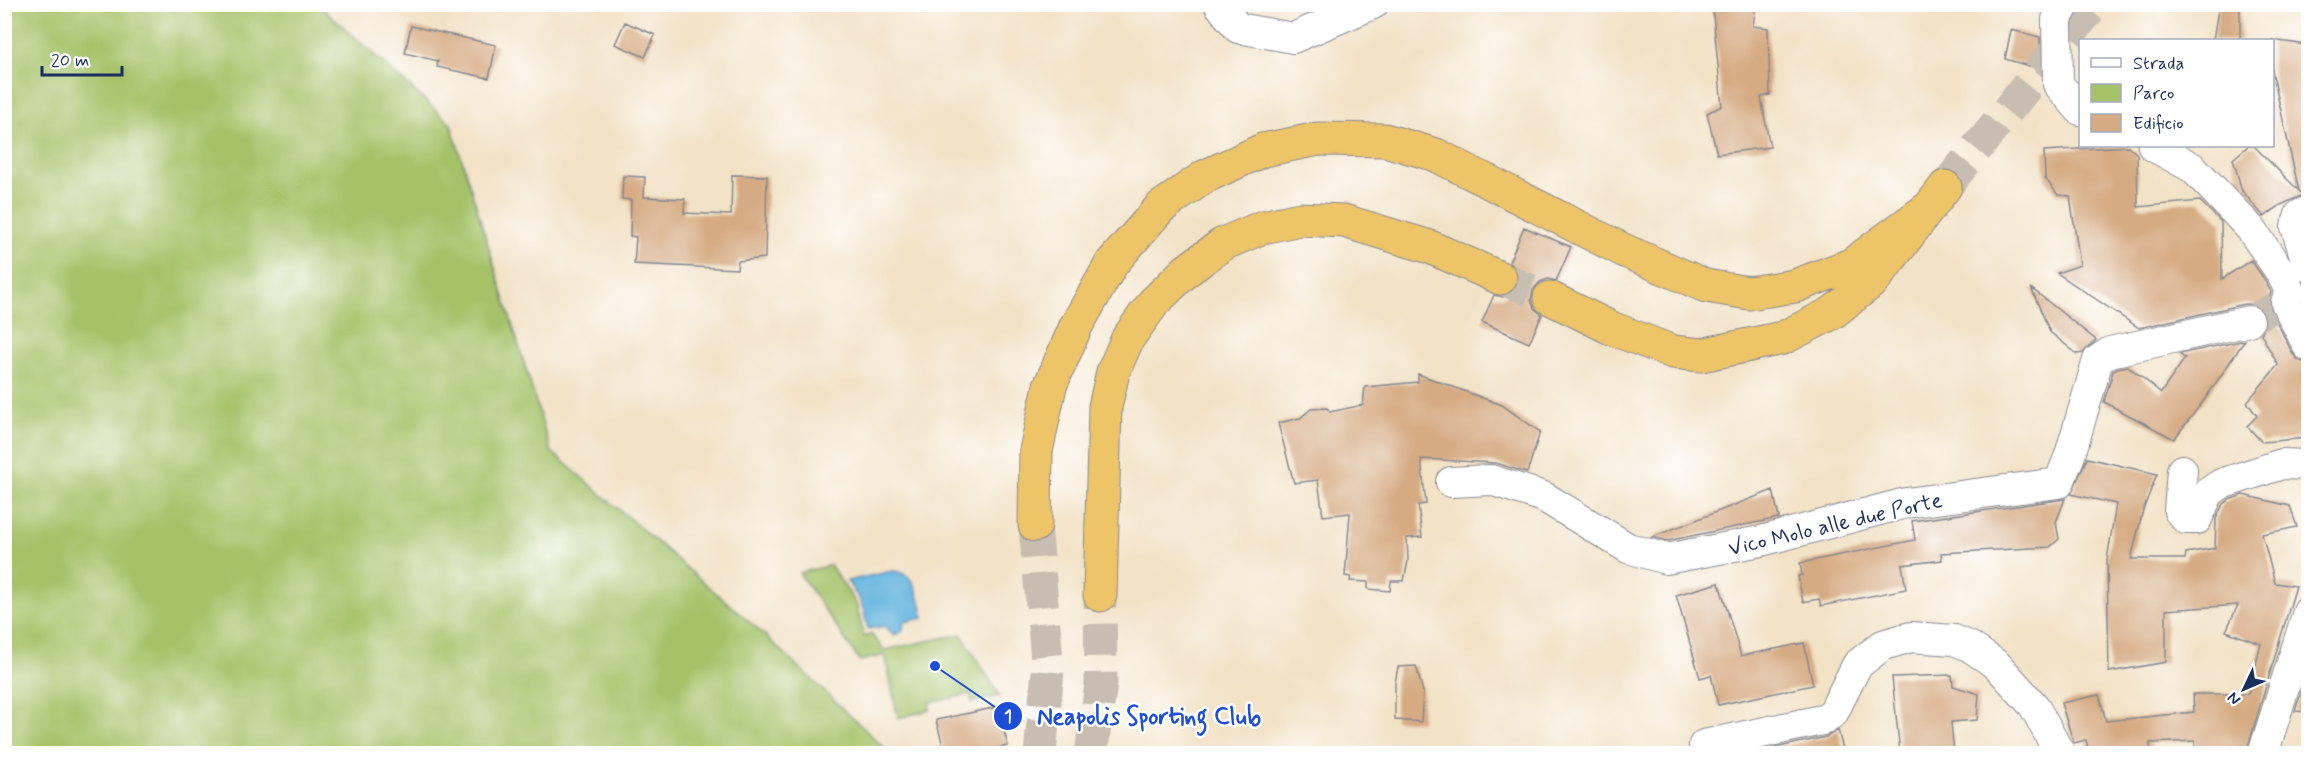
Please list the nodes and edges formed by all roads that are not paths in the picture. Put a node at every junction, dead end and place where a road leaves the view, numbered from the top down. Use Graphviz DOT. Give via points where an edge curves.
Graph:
graph roads {
  1 [pos="1219,4"];
  2 [pos="1373,4"];
  3 [pos="2065,4"];
  4 [pos="2079,109"];
  5 [pos="2155,147"];
  6 [pos="2308,211"];
  7 [pos="2308,266"];
  8 [pos="1500,278"];
  9 [pos="1550,298"];
  10 [pos="2249,321"];
  11 [pos="2305,334"];
  12 [pos="2308,465"];
  13 [pos="2182,471"];
  14 [pos="1450,482"];
  15 [pos="1035,525"];
  16 [pos="1100,595"];
  17 [pos="2308,612"];
  18 [pos="1704,745"];
  19 [pos="2060,753"];
  20 [pos="2263,753"];
  1 -- 2 [label="street" via="1238,28 1293,38"];
  3 -- 4 [label="street" via="2057,19 2058,84"];
  5 -- 11 [label="street" via="2193,168 2251,229 2290,290 2281,304"];
  6 -- 7 [label="street" via="2300,215 2296,227"];
  8 -- 16 [label="highway" via="1430,247 1344,220 1300,219 1263,227 1223,244 1186,271 1128,338 1113,372 1105,407"];
  9 -- 15 [label="highway" via="1673,352 1701,355 1783,338 1832,313 1874,280 1936,198 1851,266 1795,286 1749,293 1706,286 1623,250 1436,156 1385,140 1318,139 1263,150 1204,177 1160,208 1112,263 1076,326 1050,386 1036,451"];
  10 -- 14 [label="street, Vico Molo alle due Porte" via="2110,352 2098,360 2059,483 1906,502 1761,541 1666,559 1628,548 1544,497 1491,480"];
  12 -- 13 [label="street" via="2282,464 2221,484 2209,492 2197,519 2186,519 2179,511"];
  17 -- 20 [label="street"];
  18 -- 19 [label="street" via="1822,720 1833,713 1857,664 1883,645 1911,637 1954,640 1997,665 2034,706"];
}
